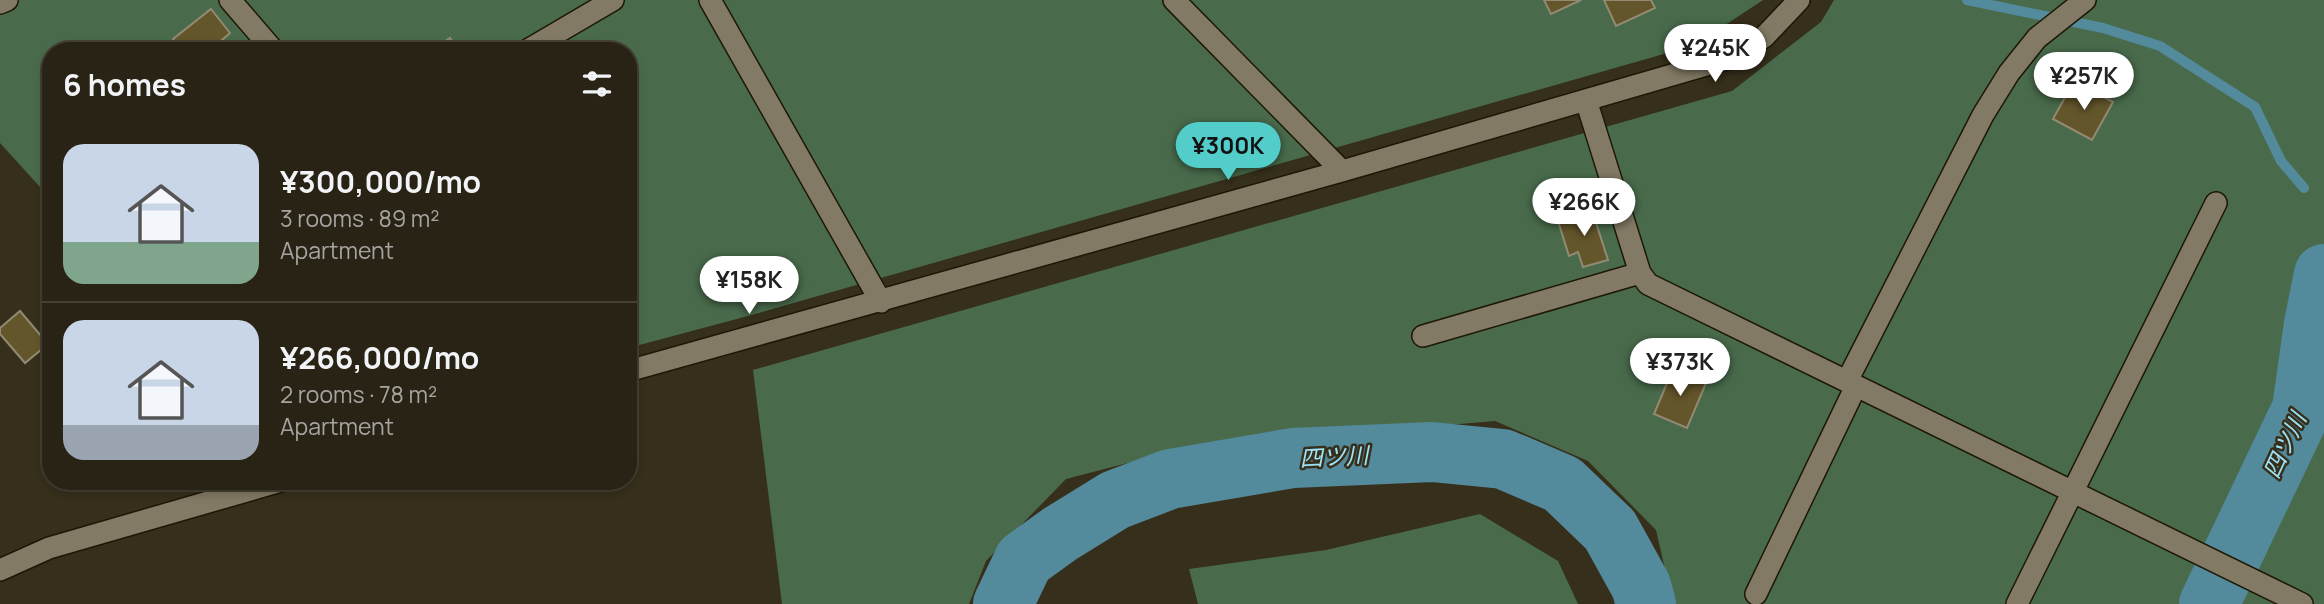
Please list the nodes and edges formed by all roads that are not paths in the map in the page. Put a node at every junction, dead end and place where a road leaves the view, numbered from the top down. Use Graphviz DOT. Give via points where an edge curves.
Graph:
graph roads {
  1 [pos="7,0"];
  2 [pos="230,0"];
  3 [pos="613,0"];
  4 [pos="710,0"];
  5 [pos="1174,0"];
  6 [pos="1800,0"];
  7 [pos="2085,0"];
  8 [pos="0,3"];
  9 [pos="266,42"];
  10 [pos="541,42"];
  11 [pos="1586,100"];
  12 [pos="1342,171"];
  13 [pos="2216,203"];
  14 [pos="1640,273"];
  15 [pos="881,302"];
  16 [pos="1423,336"];
  17 [pos="637,369"];
  18 [pos="1852,383"];
  19 [pos="250,490"];
  20 [pos="2072,491"];
  21 [pos="0,570"];
  22 [pos="1756,594"];
  23 [pos="2296,601"];
  24 [pos="2017,604"];
  1 -- 8 [label="street"];
  2 -- 9 [label="street"];
  3 -- 10 [label="street"];
  4 -- 15 [label="street"];
  5 -- 12 [label="street"];
  6 -- 11 [label="street" via="1764,37 1727,59"];
  7 -- 18 [label="street" via="2037,37 1983,115"];
  11 -- 12 [label="street"];
  11 -- 14 [label="street"];
  12 -- 15 [label="street"];
  13 -- 20 [label="street"];
  14 -- 16 [label="street"];
  14 -- 18 [label="street" via="1648,284"];
  15 -- 17 [label="street"];
  18 -- 20 [label="street"];
  18 -- 22 [label="street"];
  19 -- 21 [label="street" via="49,548"];
  20 -- 23 [label="street"];
  20 -- 24 [label="street"];
}
